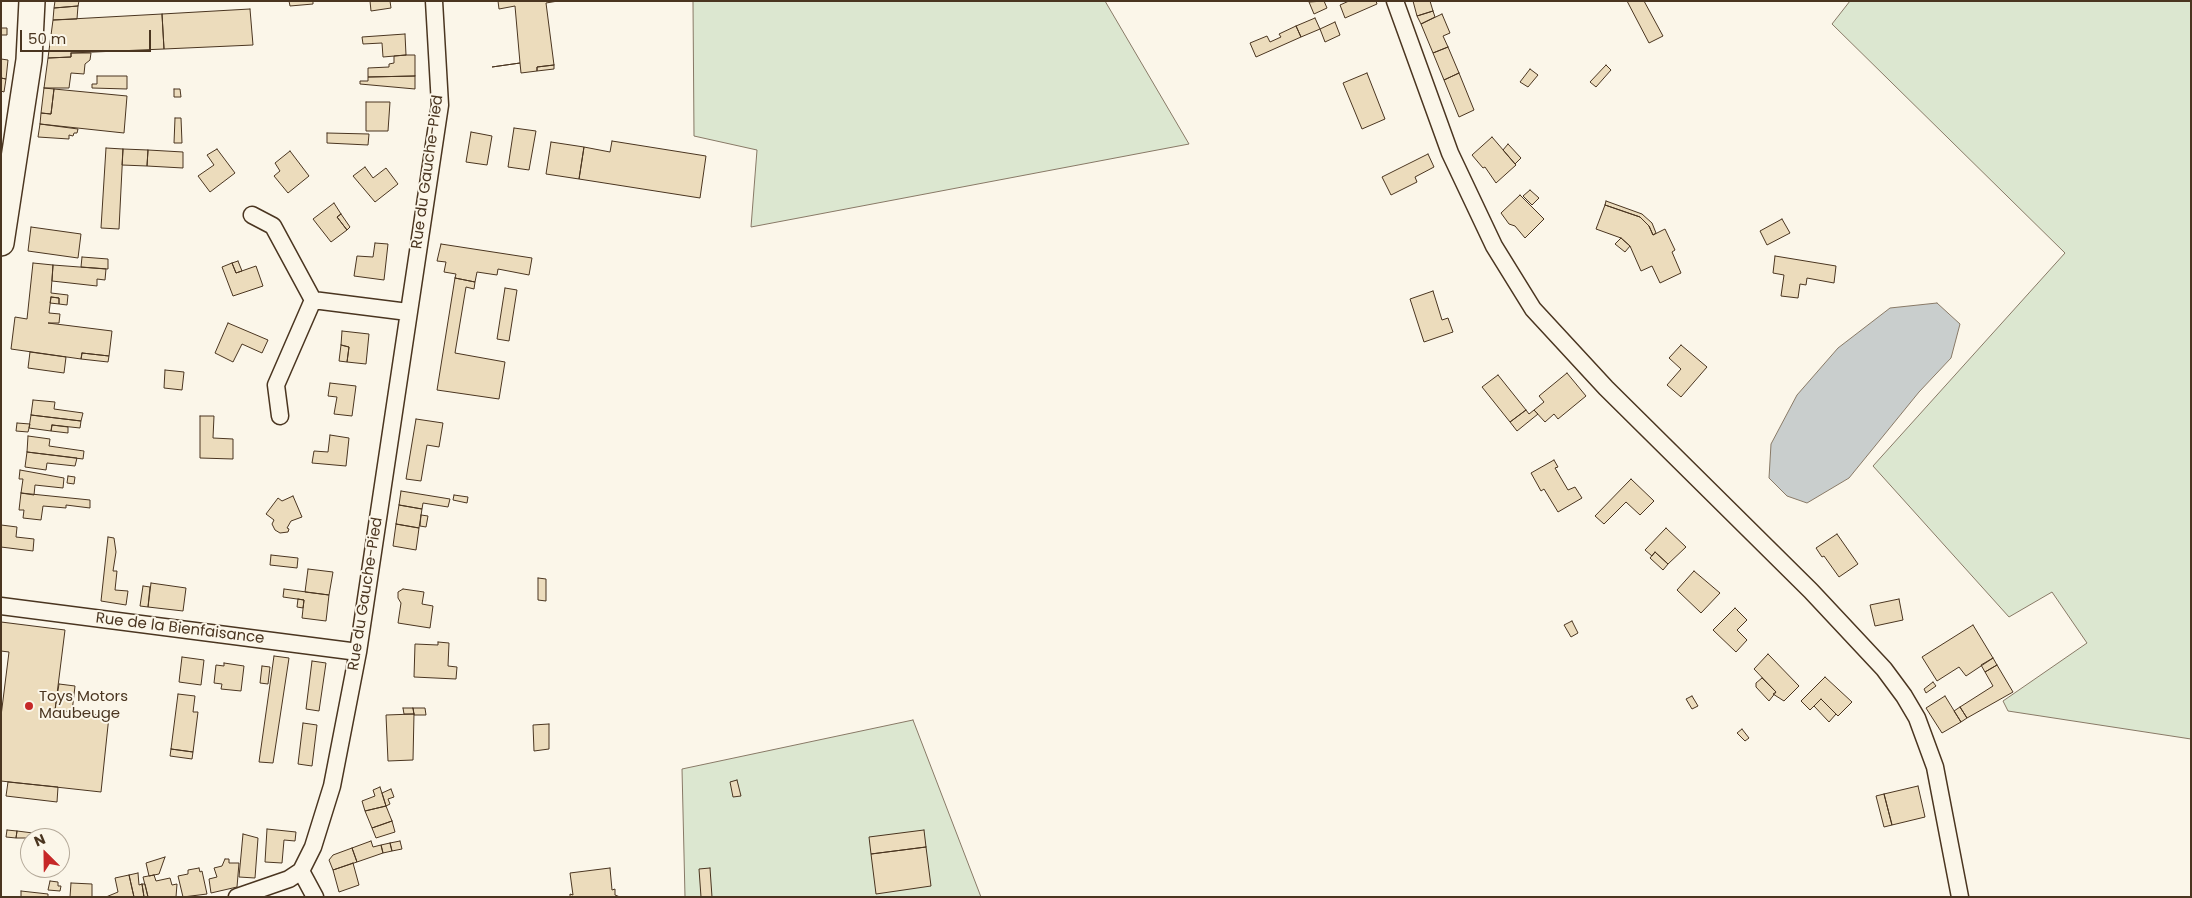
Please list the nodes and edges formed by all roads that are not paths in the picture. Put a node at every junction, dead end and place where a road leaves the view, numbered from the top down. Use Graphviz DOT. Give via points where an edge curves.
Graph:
graph roads {
  1 [pos="32,1"];
  2 [pos="434,1"];
  3 [pos="1395,1"];
  4 [pos="3,215"];
  5 [pos="252,215"];
  6 [pos="1,243"];
  7 [pos="313,300"];
  8 [pos="408,312"];
  9 [pos="280,416"];
  10 [pos="1,606"];
  11 [pos="358,652"];
  12 [pos="301,871"];
  13 [pos="237,897"];
  14 [pos="314,897"];
  15 [pos="1960,897"];
  1 -- 4 [label="main road" via="29,60"];
  2 -- 8 [label="street, Rue du Gauche-Pied" via="440,105"];
  3 -- 15 [label="street" via="1450,153 1494,246 1533,309 1606,388 1812,592 1884,669 1904,696 1917,718 1935,767"];
  4 -- 6 [label="main road"];
  5 -- 7 [label="street" via="273,226"];
  7 -- 8 [label="street"];
  7 -- 9 [label="street" via="276,385"];
  8 -- 11 [label="street, Rue du Gauche-Pied"];
  10 -- 11 [label="street, Rue de la Bienfaisance"];
  11 -- 12 [label="street, Rue du Gauche-Pied" via="332,786 314,847"];
  12 -- 13 [label="street"];
  12 -- 14 [label="street"];
}
